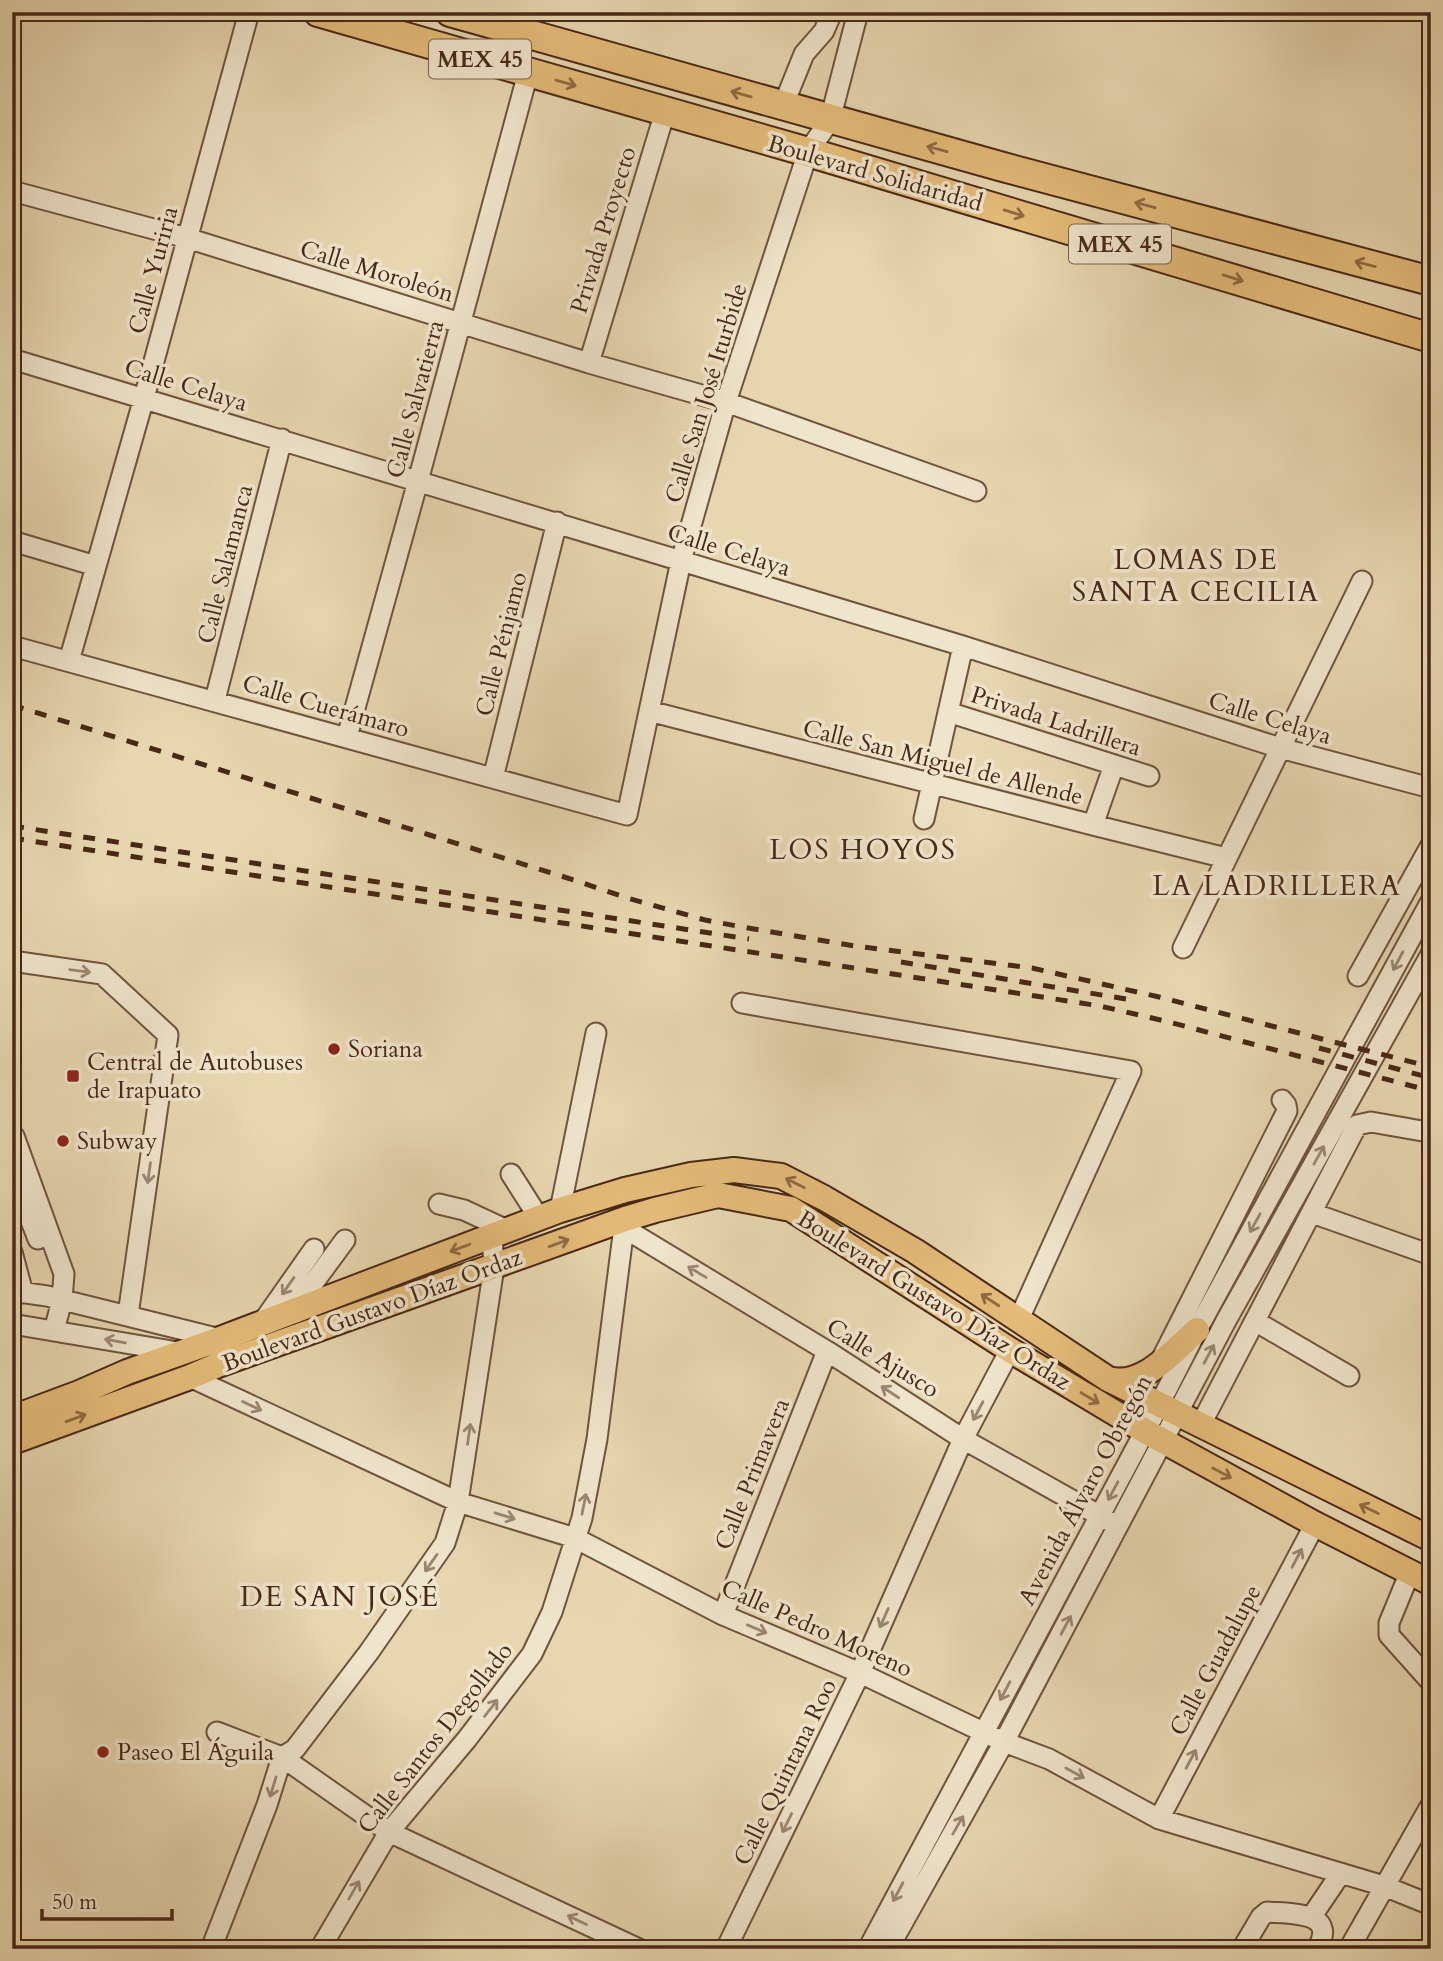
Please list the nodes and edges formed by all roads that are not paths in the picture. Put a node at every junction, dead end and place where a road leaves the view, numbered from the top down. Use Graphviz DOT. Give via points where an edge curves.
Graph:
graph roads {
  1 [pos="249,12"];
  2 [pos="450,12"];
  3 [pos="832,12"];
  4 [pos="858,12"];
  5 [pos="330,14"];
  6 [pos="528,72"];
  7 [pos="783,106"];
  8 [pos="665,112"];
  9 [pos="830,120"];
  10 [pos="808,152"];
  11 [pos="12,191"];
  12 [pos="187,238"];
  13 [pos="1431,281"];
  14 [pos="461,323"];
  15 [pos="1431,338"];
  16 [pos="12,359"];
  17 [pos="589,363"];
  18 [pos="144,398"];
  19 [pos="726,402"];
  20 [pos="282,439"];
  21 [pos="418,481"];
  22 [pos="976,491"];
  23 [pos="557,522"];
  24 [pos="12,541"];
  25 [pos="681,561"];
  26 [pos="96,566"];
  27 [pos="1362,581"];
  28 [pos="12,646"];
  29 [pos="963,646"];
  30 [pos="69,661"];
  31 [pos="215,700"];
  32 [pos="649,711"];
  33 [pos="948,712"];
  34 [pos="347,737"];
  35 [pos="1280,748"];
  36 [pos="1114,765"];
  37 [pos="1149,776"];
  38 [pos="493,778"];
  39 [pos="932,784"];
  40 [pos="1431,788"];
  41 [pos="627,815"];
  42 [pos="924,819"];
  43 [pos="1093,825"];
  44 [pos="1431,845"];
  45 [pos="1226,858"];
  46 [pos="1431,901"];
  47 [pos="1182,948"];
  48 [pos="1431,954"];
  49 [pos="12,961"];
  50 [pos="1358,976"];
  51 [pos="742,1003"];
  52 [pos="596,1034"];
  53 [pos="1282,1100"];
  54 [pos="1428,1132"];
  55 [pos="12,1135"];
  56 [pos="511,1174"];
  57 [pos="12,1175"];
  58 [pos="18,1200"];
  59 [pos="439,1204"];
  60 [pos="1312,1213"];
  61 [pos="550,1214"];
  62 [pos="625,1224"];
  63 [pos="500,1233"];
  64 [pos="345,1240"];
  65 [pos="314,1249"];
  66 [pos="12,1252"];
  67 [pos="1431,1255"];
  68 [pos="494,1266"];
  69 [pos="18,1292"];
  70 [pos="55,1298"];
  71 [pos="292,1312"];
  72 [pos="128,1315"];
  73 [pos="1019,1319"];
  74 [pos="1255,1321"];
  75 [pos="262,1323"];
  76 [pos="12,1324"];
  77 [pos="47,1329"];
  78 [pos="1197,1330"];
  79 [pos="220,1339"];
  80 [pos="1010,1350"];
  81 [pos="827,1351"];
  82 [pos="182,1352"];
  83 [pos="1159,1364"];
  84 [pos="218,1365"];
  85 [pos="1349,1376"];
  86 [pos="190,1377"];
  87 [pos="1108,1379"];
  88 [pos="1168,1410"];
  89 [pos="12,1418"];
  90 [pos="1200,1426"];
  91 [pos="1153,1436"];
  92 [pos="963,1438"];
  93 [pos="12,1442"];
  94 [pos="458,1502"];
  95 [pos="1100,1515"];
  96 [pos="1315,1524"];
  97 [pos="1118,1526"];
  98 [pos="575,1538"];
  99 [pos="1431,1539"];
  100 [pos="1420,1578"];
  101 [pos="723,1615"];
  102 [pos="860,1673"];
  103 [pos="1431,1682"];
  104 [pos="217,1731"];
  105 [pos="983,1732"];
  106 [pos="1004,1742"];
  107 [pos="282,1757"];
  108 [pos="1049,1759"];
  109 [pos="983,1781"];
  110 [pos="1431,1805"];
  111 [pos="1159,1819"];
  112 [pos="388,1832"];
  113 [pos="1341,1873"];
  114 [pos="1384,1886"];
  115 [pos="1431,1905"];
  116 [pos="1302,1915"];
  117 [pos="211,1949"];
  118 [pos="320,1949"];
  119 [pos="639,1949"];
  120 [pos="726,1949"];
  121 [pos="867,1949"];
  122 [pos="888,1949"];
  123 [pos="1242,1949"];
  124 [pos="1317,1949"];
  125 [pos="1349,1949"];
  1 -- 12 [label="street, Calle Yuriria"];
  7 -- 2 [label="highway, Boulevard Solidaridad / MEX 45, one-way"];
  3 -- 7 [label="street" via="824,31 804,54"];
  4 -- 9 [label="street, Calle San José Iturbide"];
  5 -- 6 [label="highway, Boulevard Solidaridad / MEX 45"];
  6 -- 8 [label="highway, Boulevard Solidaridad / MEX 45, one-way"];
  6 -- 14 [label="street, Calle Salvatierra"];
  7 -- 9 [label="highway, Boulevard Solidaridad / MEX 45"];
  8 -- 10 [label="highway, Boulevard Solidaridad / MEX 45"];
  8 -- 17 [label="street, Privada Proyecto"];
  9 -- 10 [label="street, Calle San José Iturbide"];
  13 -- 9 [label="highway, Boulevard Solidaridad / MEX 45, one-way"];
  10 -- 15 [label="highway, Boulevard Solidaridad / MEX 45, one-way"];
  10 -- 19 [label="street, Calle San José Iturbide"];
  11 -- 12 [label="street, Calle Moroleón"];
  12 -- 14 [label="street, Calle Moroleón"];
  12 -- 18 [label="street, Calle Yuriria"];
  14 -- 17 [label="street, Calle Moroleón"];
  14 -- 21 [label="street, Calle Salvatierra"];
  16 -- 18 [label="street, Calle Celaya"];
  17 -- 19 [label="street, Calle Moroleón"];
  18 -- 20 [label="street, Calle Celaya"];
  18 -- 26 [label="street, Calle Yuriria"];
  19 -- 22 [label="street, Calle Moroleón"];
  19 -- 25 [label="street, Calle San José Iturbide"];
  20 -- 21 [label="street, Calle Celaya"];
  20 -- 31 [label="street, Calle Salamanca"];
  21 -- 23 [label="street, Calle Celaya"];
  21 -- 34 [label="street, Calle Salvatierra"];
  23 -- 25 [label="street, Calle Celaya"];
  23 -- 38 [label="street, Calle Pénjamo"];
  24 -- 26 [label="street"];
  25 -- 29 [label="street, Calle Celaya"];
  25 -- 32 [label="street, Calle San José Iturbide"];
  26 -- 30 [label="street, Calle Yuriria"];
  27 -- 35 [label="street"];
  28 -- 30 [label="street, Calle Cuerámaro"];
  29 -- 33 [label="street"];
  29 -- 35 [label="street, Calle Celaya"];
  30 -- 31 [label="street, Calle Cuerámaro"];
  31 -- 34 [label="street, Calle Cuerámaro"];
  32 -- 39 [label="street, Calle San Miguel de Allende"];
  32 -- 41 [label="street, Calle San José Iturbide"];
  33 -- 36 [label="street, Privada Ladrillera"];
  33 -- 39 [label="street"];
  34 -- 38 [label="street, Calle Cuerámaro"];
  35 -- 40 [label="street, Calle Celaya"];
  35 -- 45 [label="street"];
  36 -- 37 [label="street, Privada Ladrillera"];
  36 -- 43 [label="street"];
  38 -- 41 [label="street, Calle Cuerámaro"];
  39 -- 42 [label="street"];
  39 -- 43 [label="street, Calle San Miguel de Allende"];
  43 -- 45 [label="street, Calle San Miguel de Allende"];
  44 -- 50 [label="street"];
  45 -- 47 [label="street"];
  46 -- 78 [label="street, Avenida Álvaro Obregón, one-way"];
  88 -- 48 [label="street, Avenida Álvaro Obregón, one-way" via="1227,1319"];
  49 -- 72 [label="street, one-way" via="102,974 169,1035"];
  51 -- 73 [label="street" via="1131,1071"];
  52 -- 61 [label="street"];
  53 -- 83 [label="street" via="1287,1111"];
  54 -- 60 [label="street" via="1371,1122 1357,1125"];
  55 -- 70 [label="street" via="64,1274"];
  56 -- 61 [label="street"];
  57 -- 58 [label="street"];
  58 -- 70 [label="street" via="52,1275"];
  59 -- 63 [label="street" via="464,1210"];
  60 -- 67 [label="street"];
  60 -- 74 [label="street"];
  61 -- 63 [label="main road, Boulevard Gustavo Díaz Ordaz"];
  73 -- 61 [label="main road, Boulevard Gustavo Díaz Ordaz, one-way" via="915,1251 781,1176 734,1170 691,1175"];
  68 -- 62 [label="main road, Boulevard Gustavo Díaz Ordaz, one-way"];
  62 -- 80 [label="main road, Boulevard Gustavo Díaz Ordaz" via="655,1210 718,1195 791,1209"];
  81 -- 62 [label="street, Calle Ajusco, one-way"];
  98 -- 62 [label="street, Calle Santos Degollado, one-way" via="597,1439"];
  63 -- 68 [label="street"];
  63 -- 71 [label="main road, Boulevard Gustavo Díaz Ordaz, one-way"];
  64 -- 71 [label="street"];
  65 -- 75 [label="street, one-way"];
  66 -- 69 [label="street"];
  68 -- 84 [label="main road, Boulevard Gustavo Díaz Ordaz"];
  94 -- 68 [label="street, one-way"];
  69 -- 70 [label="street"];
  70 -- 72 [label="street"];
  70 -- 77 [label="street"];
  71 -- 75 [label="main road, Boulevard Gustavo Díaz Ordaz"];
  72 -- 79 [label="street"];
  73 -- 87 [label="main road, Boulevard Gustavo Díaz Ordaz"];
  74 -- 85 [label="street"];
  74 -- 90 [label="street"];
  75 -- 79 [label="main road, Boulevard Gustavo Díaz Ordaz"];
  76 -- 77 [label="street"];
  82 -- 77 [label="street, one-way"];
  78 -- 83 [label="main road"];
  78 -- 88 [label="street, Avenida Álvaro Obregón"];
  79 -- 82 [label="main road, Boulevard Gustavo Díaz Ordaz"];
  80 -- 91 [label="main road, Boulevard Gustavo Díaz Ordaz, one-way"];
  80 -- 92 [label="street, Calle Quintana Roo, one-way"];
  92 -- 81 [label="street, Calle Ajusco, one-way"];
  81 -- 101 [label="street, Calle Primavera"];
  82 -- 84 [label="street"];
  82 -- 89 [label="main road, Boulevard Gustavo Díaz Ordaz"];
  83 -- 87 [label="main road" via="1135,1377"];
  84 -- 86 [label="main road, Boulevard Gustavo Díaz Ordaz"];
  93 -- 86 [label="main road, Boulevard Gustavo Díaz Ordaz, one-way"];
  86 -- 94 [label="street, Calle Pedro Moreno, one-way"];
  87 -- 88 [label="main road, Boulevard Gustavo Díaz Ordaz"];
  88 -- 90 [label="main road, Boulevard Gustavo Díaz Ordaz"];
  88 -- 91 [label="street, Avenida Álvaro Obregón"];
  99 -- 90 [label="main road, Boulevard Gustavo Díaz Ordaz, one-way"];
  91 -- 95 [label="street, Avenida Álvaro Obregón, one-way"];
  91 -- 96 [label="main road, Boulevard Gustavo Díaz Ordaz, one-way"];
  91 -- 97 [label="street, Avenida Álvaro Obregón"];
  92 -- 95 [label="street, Calle Ajusco"];
  92 -- 102 [label="street, Calle Quintana Roo, one-way"];
  94 -- 98 [label="street, Calle Pedro Moreno, one-way"];
  94 -- 107 [label="street, one-way" via="445,1543 361,1663 295,1749"];
  95 -- 97 [label="street, Calle Ajusco"];
  95 -- 105 [label="street, Avenida Álvaro Obregón, one-way"];
  96 -- 100 [label="main road, Boulevard Gustavo Díaz Ordaz"];
  111 -- 96 [label="street, Calle Guadalupe, one-way"];
  106 -- 97 [label="street, Avenida Álvaro Obregón, one-way"];
  98 -- 101 [label="street, Calle Pedro Moreno"];
  112 -- 98 [label="street, Calle Santos Degollado, one-way" via="533,1654 552,1612"];
  100 -- 103 [label="street" via="1389,1623 1389,1635"];
  101 -- 102 [label="street, Calle Pedro Moreno, one-way"];
  102 -- 105 [label="street, Calle Pedro Moreno"];
  102 -- 120 [label="street, Calle Quintana Roo, one-way"];
  104 -- 107 [label="street"];
  105 -- 106 [label="street, Calle Pedro Moreno"];
  105 -- 121 [label="street, Avenida Álvaro Obregón, one-way"];
  106 -- 108 [label="street, Calle Pedro Moreno"];
  106 -- 109 [label="street, Avenida Álvaro Obregón"];
  107 -- 112 [label="street"];
  107 -- 117 [label="street, one-way"];
  108 -- 109 [label="street" via="1019,1759 994,1770"];
  108 -- 111 [label="street, Calle Pedro Moreno, one-way"];
  122 -- 109 [label="street, Avenida Álvaro Obregón, one-way"];
  110 -- 114 [label="street"];
  111 -- 113 [label="street, Calle Pedro Moreno"];
  118 -- 112 [label="street, Calle Santos Degollado, one-way"];
  119 -- 112 [label="street, one-way"];
  113 -- 114 [label="street, Calle Pedro Moreno"];
  113 -- 116 [label="street"];
  114 -- 115 [label="street, Calle Pedro Moreno"];
  114 -- 125 [label="street"];
  116 -- 123 [label="street" via="1267,1912"];
  116 -- 124 [label="street" via="1319,1922 1322,1940"];
}
